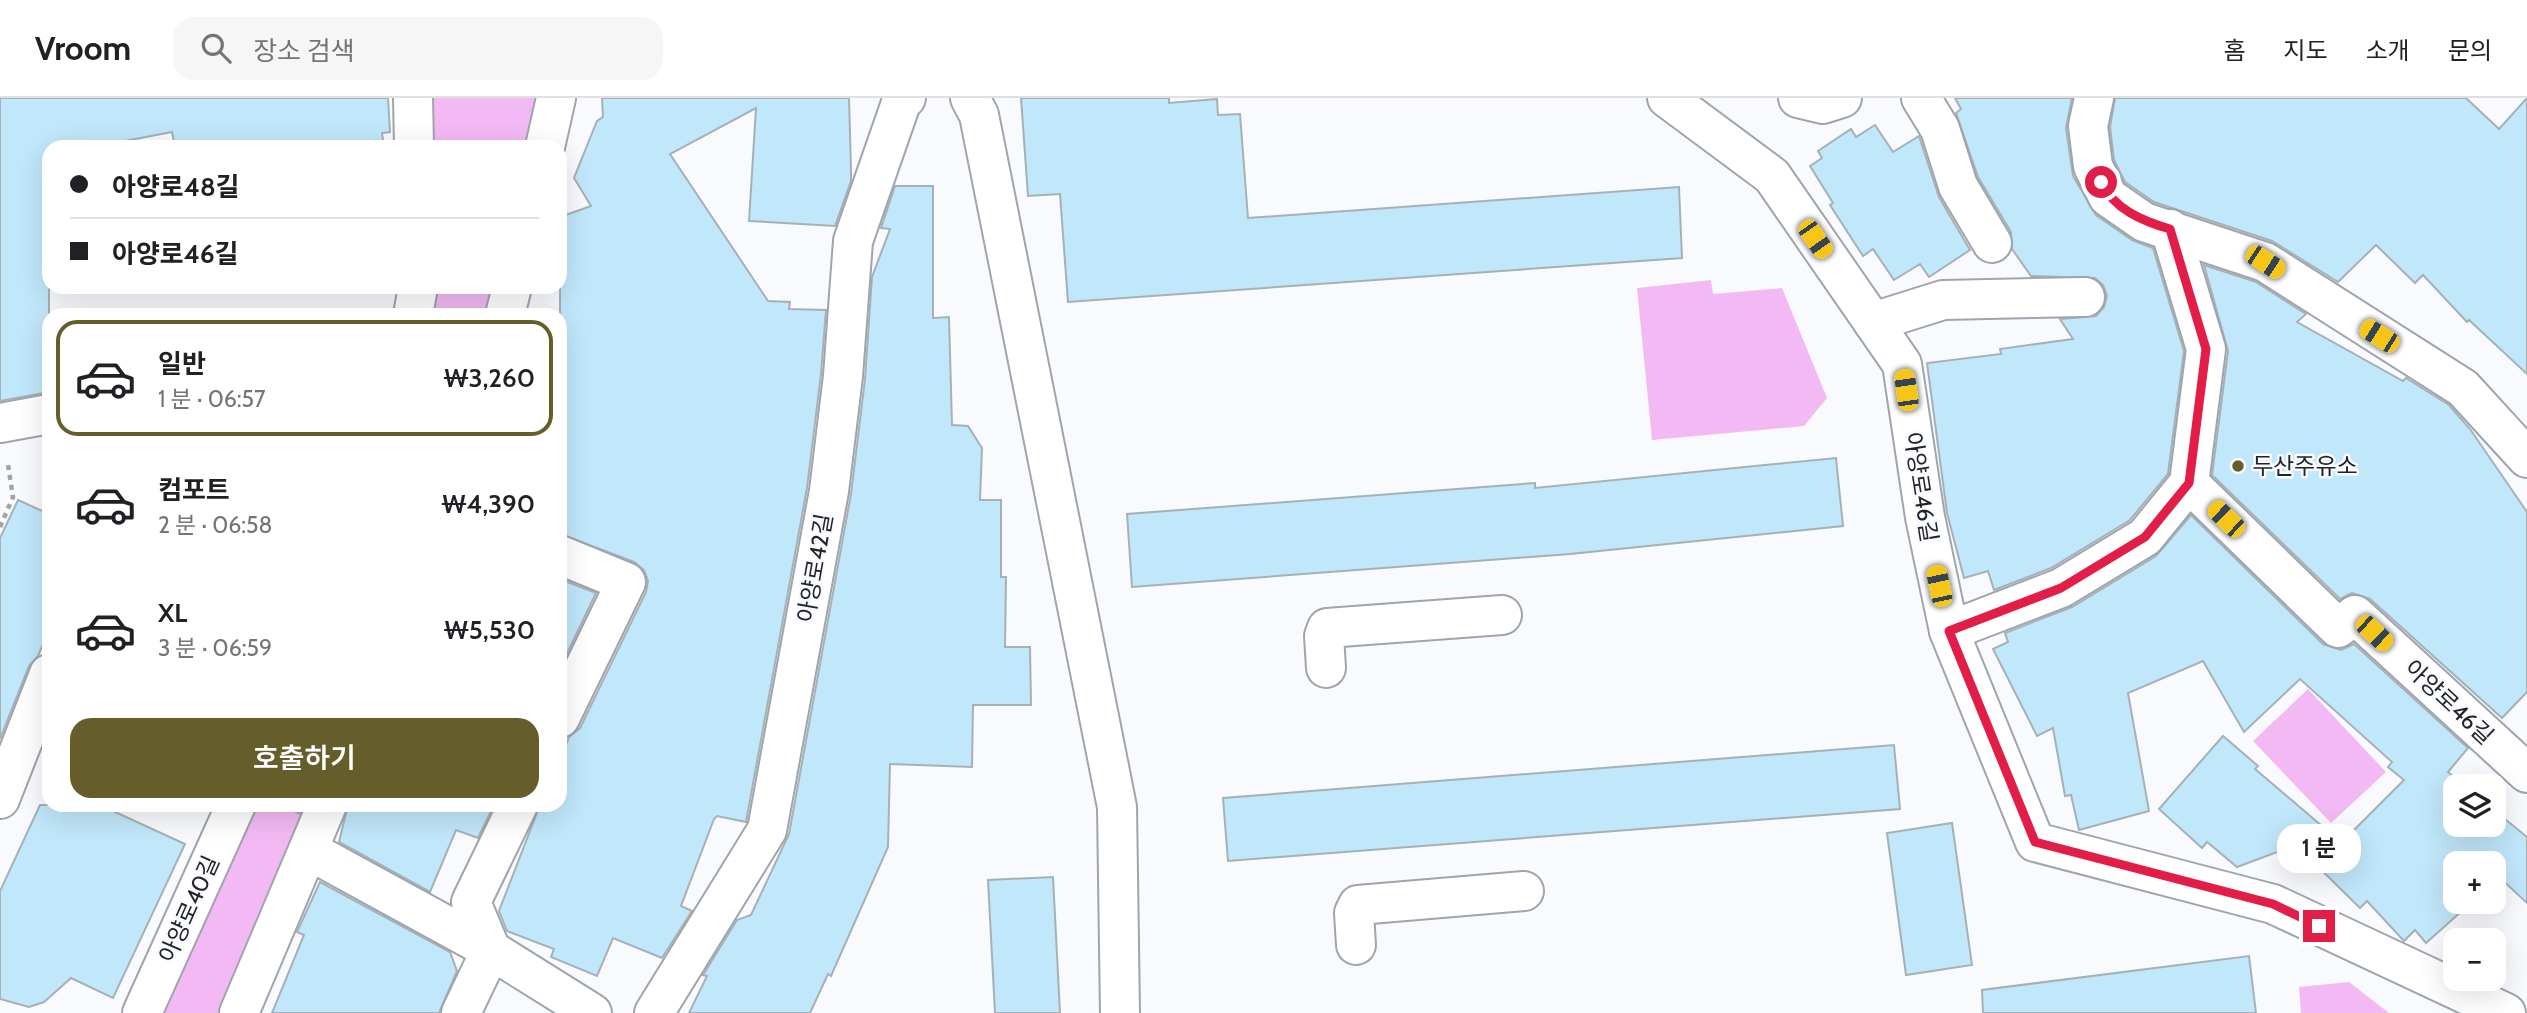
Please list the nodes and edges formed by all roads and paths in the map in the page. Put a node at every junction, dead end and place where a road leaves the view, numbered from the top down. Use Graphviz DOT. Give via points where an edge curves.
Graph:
graph roads {
  1 [pos="413,98"];
  2 [pos="556,98"];
  3 [pos="906,98"];
  4 [pos="970,98"];
  5 [pos="1667,98"];
  6 [pos="1798,98"];
  7 [pos="1842,98"];
  8 [pos="1921,98"];
  9 [pos="2094,98"];
  10 [pos="414,140"];
  11 [pos="547,140"];
  12 [pos="2170,229"];
  13 [pos="1992,243"];
  14 [pos="2085,297"];
  15 [pos="1873,322"];
  16 [pos="42,415"];
  17 [pos="0,423"];
  18 [pos="2527,458"];
  19 [pos="2189,483"];
  20 [pos="0,527"];
  21 [pos="567,558"];
  22 [pos="1502,615"];
  23 [pos="1949,631"];
  24 [pos="1326,668"];
  25 [pos="42,692"];
  26 [pos="567,704"];
  27 [pos="2527,774"];
  28 [pos="0,799"];
  29 [pos="233,812"];
  30 [pos="324,812"];
  31 [pos="515,812"];
  32 [pos="310,850"];
  33 [pos="1524,891"];
  34 [pos="1356,945"];
  35 [pos="491,950"];
  36 [pos="142,1013"];
  37 [pos="239,1013"];
  38 [pos="461,1013"];
  39 [pos="592,1013"];
  40 [pos="654,1013"];
  41 [pos="1121,1013"];
  42 [pos="2506,1013"];
  1 -- 10 [label="street"];
  2 -- 11 [label="street"];
  3 -- 40 [label="street, 아양로42길" via="853,241 829,491 767,830"];
  4 -- 41 [label="street" via="979,115 1117,807"];
  5 -- 15 [label="street, 아양로46길" via="1772,176"];
  6 -- 7 [label="street" via="1823,104"];
  8 -- 13 [label="street" via="1940,129 1958,186"];
  9 -- 12 [label="street" via="2088,127 2093,166 2108,197 2144,222"];
  12 -- 18 [label="street" via="2265,262 2463,388"];
  12 -- 19 [label="street" via="2206,349"];
  14 -- 15 [label="street" via="1943,300"];
  15 -- 23 [label="street, 아양로46길" via="1902,364 1924,517"];
  16 -- 17 [label="street"];
  17 -- 20 [label="path" via="13,497"];
  19 -- 23 [label="street" via="2145,537 2061,588"];
  19 -- 27 [label="street, 아양로46길" via="2338,628 2355,615"];
  21 -- 26 [label="street" via="626,582"];
  22 -- 24 [label="street" via="1328,628 1324,636"];
  23 -- 42 [label="street, 아양로46길" via="2035,842 2273,904"];
  25 -- 28 [label="street"];
  29 -- 36 [label="street, 아양로40길"];
  30 -- 32 [label="street"];
  31 -- 35 [label="street" via="471,902"];
  32 -- 35 [label="street"];
  32 -- 37 [label="street"];
  33 -- 34 [label="street" via="1358,905 1354,913"];
  35 -- 38 [label="street"];
  35 -- 39 [label="street"];
}
